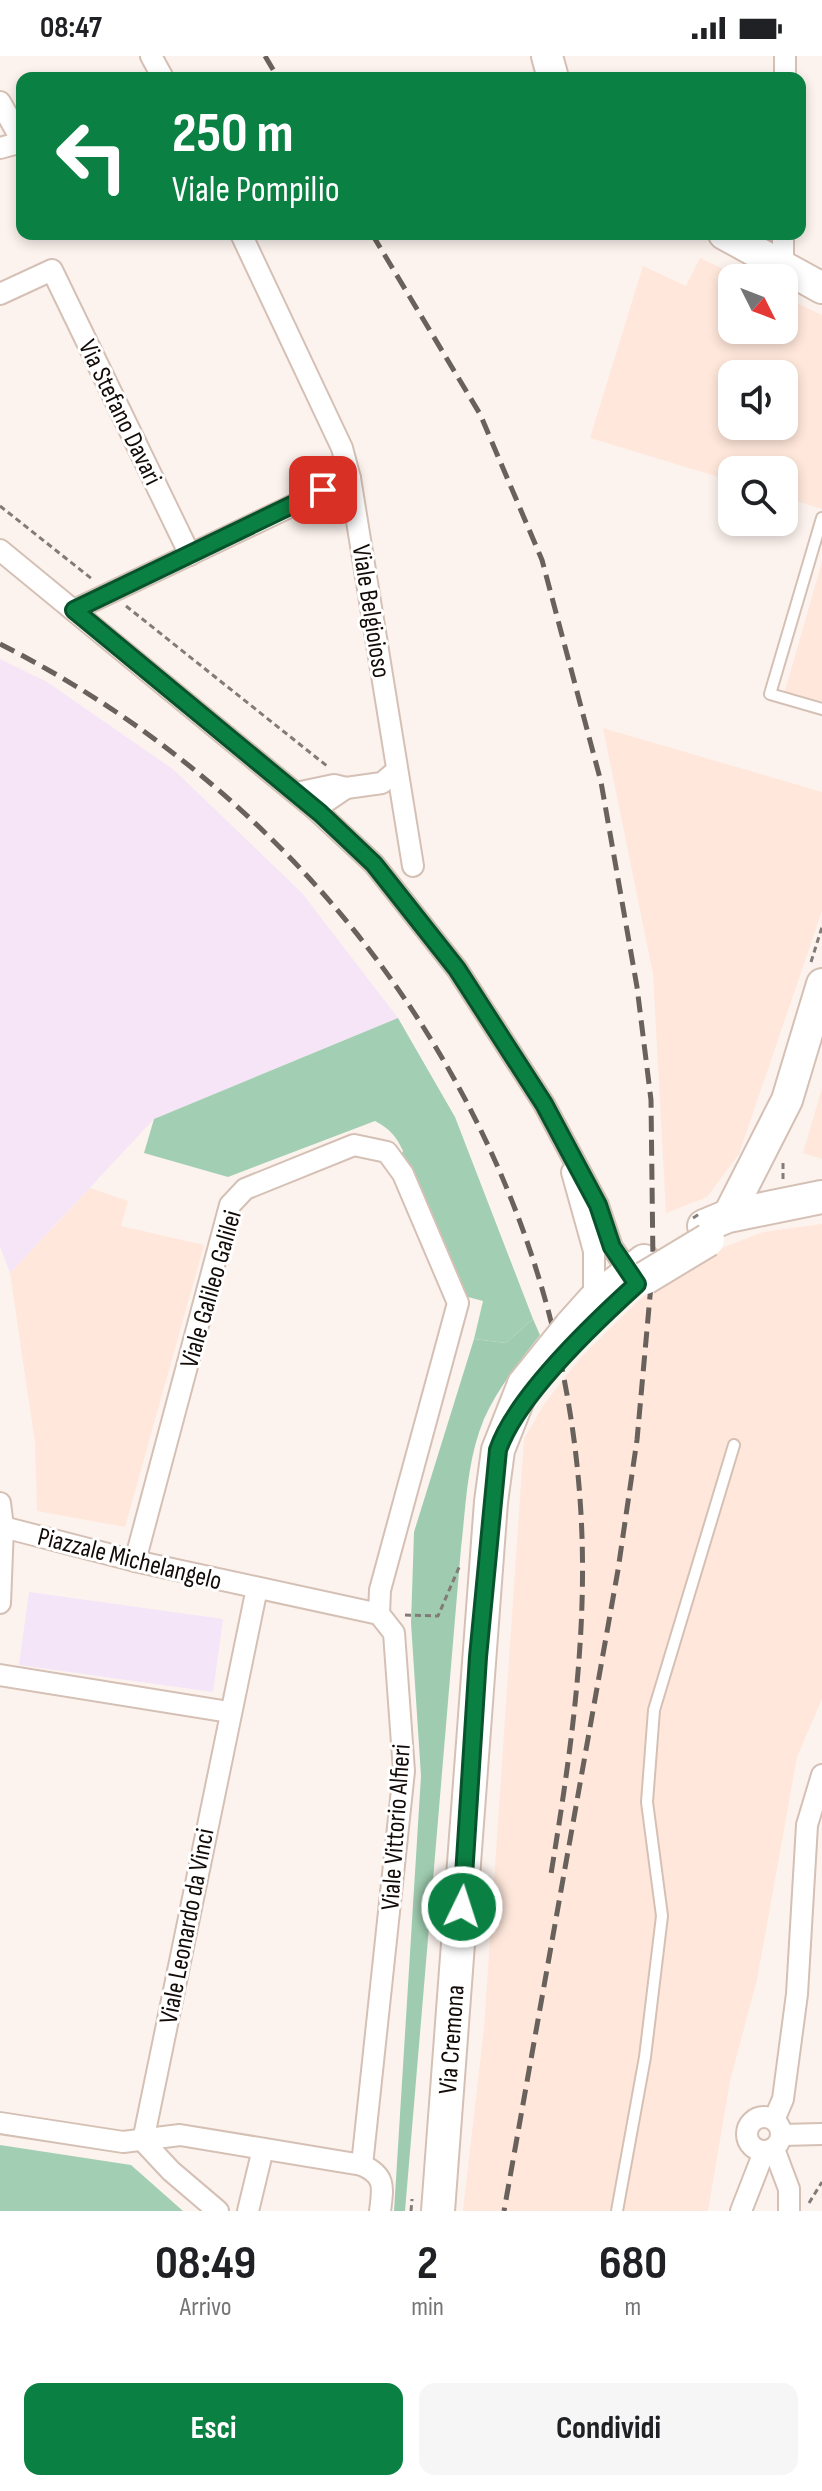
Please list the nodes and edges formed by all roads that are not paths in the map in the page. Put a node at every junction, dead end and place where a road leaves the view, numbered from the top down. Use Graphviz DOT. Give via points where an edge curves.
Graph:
graph roads {
  1 [pos="0,102"];
  2 [pos="16,131"];
  3 [pos="244,240"];
  4 [pos="735,240"];
  5 [pos="783,240"];
  6 [pos="779,264"];
  7 [pos="783,264"];
  8 [pos="798,274"];
  9 [pos="822,288"];
  10 [pos="0,294"];
  11 [pos="350,478"];
  12 [pos="822,518"];
  13 [pos="0,550"];
  14 [pos="190,555"];
  15 [pos="74,610"];
  16 [pos="822,709"];
  17 [pos="389,777"];
  18 [pos="346,788"];
  19 [pos="296,793"];
  20 [pos="315,809"];
  21 [pos="413,866"];
  22 [pos="822,984"];
  23 [pos="569,1156"];
  24 [pos="768,1216"];
  25 [pos="638,1273"];
  26 [pos="594,1300"];
  27 [pos="573,1336"];
  28 [pos="734,1445"];
  29 [pos="0,1503"];
  30 [pos="3,1527"];
  31 [pos="135,1561"];
  32 [pos="1,1580"];
  33 [pos="257,1588"];
  34 [pos="0,1603"];
  35 [pos="379,1614"];
  36 [pos="0,1675"];
  37 [pos="229,1712"];
  38 [pos="822,1775"];
  39 [pos="0,2123"];
  40 [pos="822,2134"];
  41 [pos="773,2139"];
  42 [pos="143,2141"];
  43 [pos="263,2149"];
  44 [pos="362,2165"];
  45 [pos="220,2211"];
  46 [pos="248,2211"];
  47 [pos="380,2211"];
  48 [pos="438,2211"];
  49 [pos="617,2211"];
  50 [pos="741,2211"];
  51 [pos="789,2211"];
  1 -- 2 [label="street"];
  3 -- 11 [label="street, Viale Belgioioso" via="342,448"];
  4 -- 6 [label="main road"];
  5 -- 7 [label="street"];
  8 -- 9 [label="main road"];
  10 -- 14 [label="street, Via Stefano Davari" via="52,270"];
  11 -- 14 [label="street"];
  11 -- 17 [label="street, Viale Belgioioso" via="397,762"];
  12 -- 16 [label="lane" via="770,694"];
  13 -- 15 [label="street"];
  14 -- 15 [label="street"];
  15 -- 19 [label="street"];
  17 -- 18 [label="street"];
  17 -- 21 [label="street, Viale Belgioioso" via="400,780"];
  18 -- 19 [label="street" via="334,785"];
  18 -- 20 [label="street"];
  19 -- 20 [label="street"];
  20 -- 23 [label="street" via="374,864 457,969 544,1104"];
  22 -- 24 [label="main road" via="787,1100"];
  23 -- 25 [label="street" via="598,1205 612,1247"];
  23 -- 26 [label="street" via="594,1251"];
  24 -- 25 [label="main road, Via Cremona, bridge"];
  25 -- 26 [label="main road, Via Cremona"];
  25 -- 27 [label="main road, Via Cremona"];
  26 -- 27 [label="main road, Via Cremona"];
  27 -- 48 [label="main road, Via Cremona" via="529,1388 502,1437 494,1471"];
  28 -- 49 [label="lane" via="654,1710 647,1802 662,1916 645,2057"];
  29 -- 30 [label="street"];
  30 -- 31 [label="street, Piazzale Michelangelo"];
  30 -- 32 [label="street"];
  31 -- 33 [label="street, Piazzale Michelangelo"];
  31 -- 35 [label="street, Viale Galileo Galilei" via="230,1205 245,1189 354,1145 387,1152 403,1174 458,1303 385,1566"];
  32 -- 34 [label="street"];
  33 -- 35 [label="street, Piazzale Michelangelo"];
  33 -- 37 [label="street, Piazzale Michelangelo"];
  35 -- 44 [label="street, Viale Vittorio Alfieri" via="394,1633 404,1771"];
  36 -- 37 [label="street"];
  37 -- 42 [label="street, Viale Leonardo da Vinci"];
  38 -- 41 [label="street" via="807,1825 797,1994"];
  39 -- 42 [label="street"];
  40 -- 41 [label="street"];
  41 -- 50 [label="street"];
  41 -- 51 [label="street" via="787,2178"];
  42 -- 43 [label="street" via="169,2134"];
  42 -- 45 [label="street"];
  43 -- 44 [label="street"];
  43 -- 46 [label="street"];
  44 -- 47 [label="street" via="383,2182"];
}
